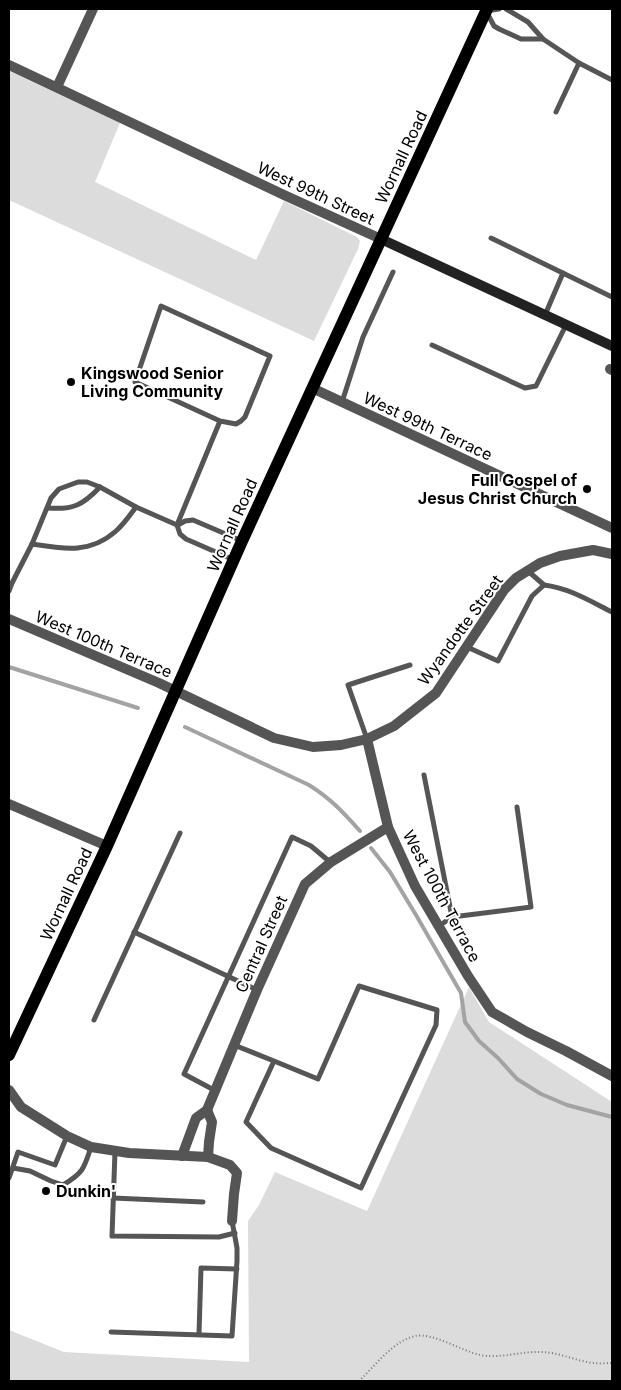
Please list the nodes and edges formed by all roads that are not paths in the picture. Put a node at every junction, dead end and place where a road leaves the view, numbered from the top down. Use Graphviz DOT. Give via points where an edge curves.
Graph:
graph roads {
  1 [pos="93,9"];
  2 [pos="499,9"];
  3 [pos="506,9"];
  4 [pos="486,10"];
  5 [pos="543,40"];
  6 [pos="579,63"];
  7 [pos="9,65"];
  8 [pos="612,80"];
  9 [pos="58,87"];
  10 [pos="556,112"];
  11 [pos="491,238"];
  12 [pos="380,239"];
  13 [pos="393,272"];
  14 [pos="563,273"];
  15 [pos="612,297"];
  16 [pos="546,315"];
  17 [pos="566,324"];
  18 [pos="432,345"];
  19 [pos="612,346"];
  20 [pos="312,388"];
  21 [pos="342,402"];
  22 [pos="220,421"];
  23 [pos="100,487"];
  24 [pos="136,507"];
  25 [pos="48,508"];
  26 [pos="177,526"];
  27 [pos="612,528"];
  28 [pos="242,541"];
  29 [pos="32,544"];
  30 [pos="612,554"];
  31 [pos="234,560"];
  32 [pos="528,571"];
  33 [pos="10,582"];
  34 [pos="544,585"];
  35 [pos="9,590"];
  36 [pos="612,612"];
  37 [pos="9,619"];
  38 [pos="466,647"];
  39 [pos="410,665"];
  40 [pos="176,691"];
  41 [pos="367,739"];
  42 [pos="424,775"];
  43 [pos="9,804"];
  44 [pos="517,806"];
  45 [pos="388,827"];
  46 [pos="180,833"];
  47 [pos="107,846"];
  48 [pos="331,862"];
  49 [pos="452,917"];
  50 [pos="439,926"];
  51 [pos="134,932"];
  52 [pos="228,977"];
  53 [pos="256,990"];
  54 [pos="94,1020"];
  55 [pos="234,1045"];
  56 [pos="9,1056"];
  57 [pos="274,1061"];
  58 [pos="612,1076"];
  59 [pos="9,1090"];
  60 [pos="214,1090"];
  61 [pos="206,1110"];
  62 [pos="66,1136"];
  63 [pos="90,1147"];
  64 [pos="114,1151"];
  65 [pos="182,1156"];
  66 [pos="208,1157"];
  67 [pos="13,1168"];
  68 [pos="9,1178"];
  69 [pos="113,1198"];
  70 [pos="204,1202"];
  71 [pos="232,1221"];
  72 [pos="235,1233"];
  73 [pos="237,1269"];
  74 [pos="111,1332"];
  75 [pos="198,1334"];
  1 -- 9 [label="street"];
  2 -- 4 [label="lane"];
  3 -- 5 [label="lane" via="528,22"];
  4 -- 5 [label="lane" via="499,29 521,39"];
  4 -- 12 [label="main road, Wornall Road"];
  5 -- 6 [label="lane"];
  6 -- 8 [label="lane"];
  6 -- 10 [label="lane"];
  7 -- 9 [label="street, West 99th Street"];
  9 -- 12 [label="street, West 99th Street"];
  11 -- 14 [label="lane"];
  12 -- 16 [label="street, West 99th Street"];
  12 -- 20 [label="main road, Wornall Road"];
  13 -- 21 [label="lane" via="363,337"];
  14 -- 15 [label="lane"];
  14 -- 16 [label="lane"];
  16 -- 17 [label="street, West 99th Street"];
  17 -- 18 [label="lane" via="536,386 525,388"];
  17 -- 19 [label="street, West 99th Street"];
  20 -- 21 [label="street, West 99th Terrace"];
  20 -- 28 [label="main road, Wornall Road"];
  21 -- 27 [label="street, West 99th Terrace"];
  22 -- 22 [label="lane" via="236,424 245,417 270,356 161,306 135,382"];
  22 -- 26 [label="lane"];
  23 -- 24 [label="lane"];
  23 -- 25 [label="lane" via="76,506"];
  23 -- 25 [label="lane" via="78,482 59,489"];
  24 -- 26 [label="lane"];
  24 -- 29 [label="lane" via="117,530 100,543 62,549"];
  25 -- 29 [label="lane"];
  26 -- 28 [label="lane" via="193,520"];
  26 -- 31 [label="lane" via="186,539"];
  28 -- 31 [label="main road, Wornall Road"];
  29 -- 33 [label="lane"];
  30 -- 32 [label="street, Wyandotte Street" via="593,550 560,556"];
  31 -- 40 [label="main road, Wornall Road"];
  32 -- 34 [label="lane"];
  32 -- 38 [label="street, Wyandotte Street" via="504,590"];
  33 -- 35 [label="lane"];
  34 -- 36 [label="lane" via="571,592"];
  34 -- 38 [label="lane" via="532,596 498,661"];
  37 -- 40 [label="street, West 100th Terrace"];
  38 -- 41 [label="street, Wyandotte Street" via="436,693 394,726"];
  39 -- 41 [label="lane" via="348,684"];
  40 -- 41 [label="street, West 100th Terrace" via="274,738 313,747"];
  40 -- 47 [label="main road, Wornall Road"];
  41 -- 45 [label="street, West 100th Terrace"];
  42 -- 49 [label="lane"];
  43 -- 47 [label="street"];
  44 -- 49 [label="lane" via="531,907"];
  45 -- 48 [label="street, Central Street"];
  45 -- 50 [label="street, West 100th Terrace"];
  46 -- 51 [label="lane"];
  47 -- 56 [label="main road, Wornall Road"];
  48 -- 52 [label="lane" via="311,846 292,837"];
  48 -- 53 [label="street, Central Street" via="305,884"];
  49 -- 50 [label="lane"];
  50 -- 58 [label="street, West 100th Terrace" via="492,1012"];
  51 -- 52 [label="lane"];
  51 -- 54 [label="lane"];
  52 -- 53 [label="lane"];
  52 -- 60 [label="lane" via="184,1074"];
  53 -- 55 [label="street, Central Street"];
  55 -- 57 [label="lane"];
  55 -- 60 [label="street, Central Street"];
  57 -- 57 [label="lane" via="246,1122 271,1148 361,1188 436,1025 437,1010 359,986 318,1079"];
  59 -- 62 [label="street" via="22,1107"];
  60 -- 61 [label="street, Central Street"];
  61 -- 65 [label="street, Central Street" via="196,1118"];
  61 -- 66 [label="street" via="212,1122"];
  62 -- 63 [label="street"];
  62 -- 67 [label="lane" via="55,1165 18,1152"];
  63 -- 64 [label="street"];
  63 -- 67 [label="lane" via="84,1168 77,1177 63,1185 30,1171"];
  64 -- 65 [label="street"];
  64 -- 69 [label="lane"];
  65 -- 66 [label="street"];
  66 -- 71 [label="street" via="230,1165 237,1173"];
  67 -- 68 [label="lane"];
  69 -- 70 [label="lane"];
  69 -- 72 [label="lane" via="112,1236 219,1237"];
  71 -- 72 [label="lane"];
  72 -- 73 [label="lane"];
  73 -- 75 [label="lane" via="232,1336"];
  73 -- 75 [label="lane" via="201,1268"];
  74 -- 75 [label="lane"];
}
